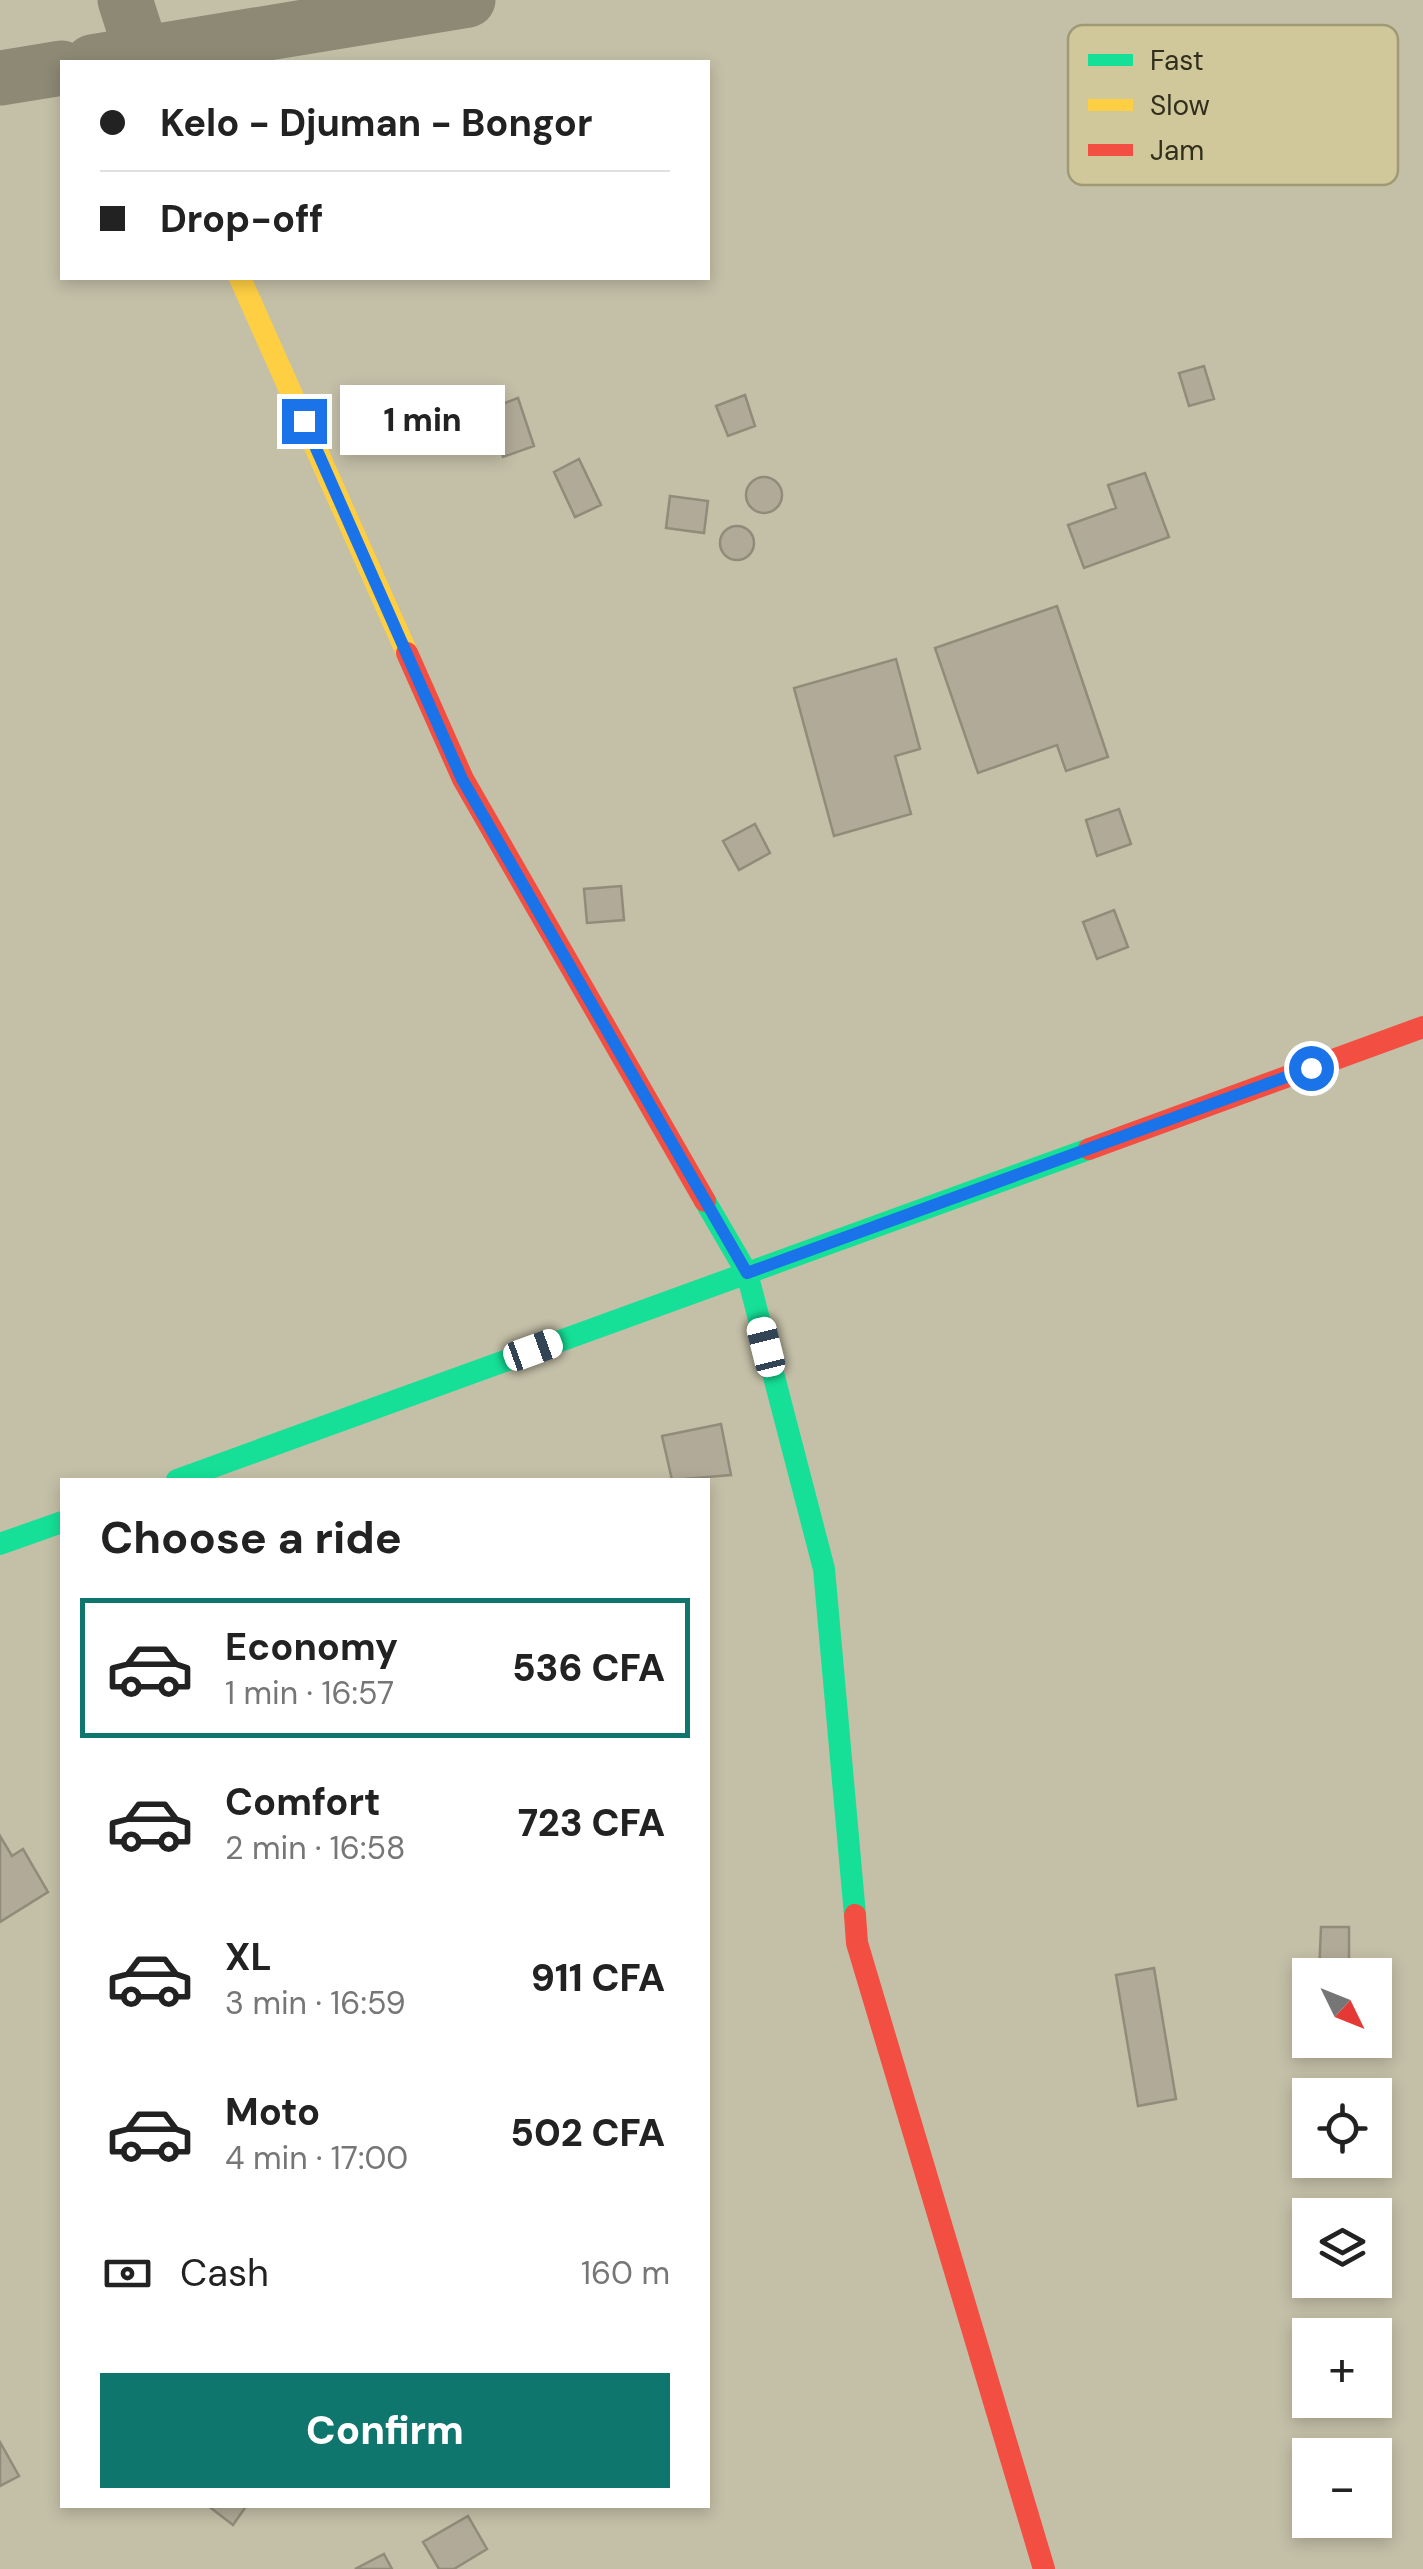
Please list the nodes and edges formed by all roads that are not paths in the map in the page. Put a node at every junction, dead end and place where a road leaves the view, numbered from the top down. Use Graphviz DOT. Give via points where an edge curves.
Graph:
graph roads {
  1 [pos="125,0"];
  2 [pos="468,0"];
  3 [pos="126,60"];
  4 [pos="60,68"];
  5 [pos="0,78"];
  6 [pos="241,280"];
  7 [pos="1423,1027"];
  8 [pos="747,1273"];
  9 [pos="183,1478"];
  10 [pos="60,1523"];
  11 [pos="0,1544"];
  12 [pos="1044,2569"];
  1 -- 3 [label="street"];
  2 -- 3 [label="street"];
  4 -- 5 [label="street"];
  6 -- 8 [label="main road" via="462,779"];
  7 -- 8 [label="main road"];
  8 -- 9 [label="main road"];
  8 -- 12 [label="main road" via="824,1569 858,1943"];
  10 -- 11 [label="main road"];
}
